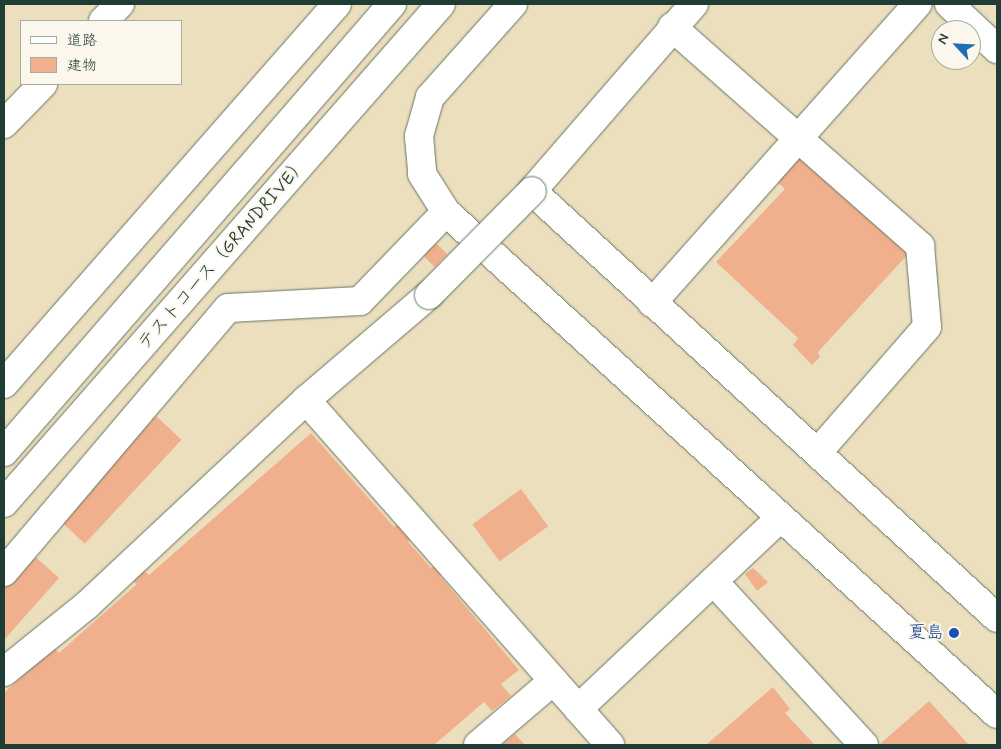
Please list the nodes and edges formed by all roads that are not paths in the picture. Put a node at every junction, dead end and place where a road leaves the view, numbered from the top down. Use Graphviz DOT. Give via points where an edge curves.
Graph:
graph roads {
  1 [pos="120,4"];
  2 [pos="337,4"];
  3 [pos="392,4"];
  4 [pos="441,4"];
  5 [pos="513,4"];
  6 [pos="694,4"];
  7 [pos="917,4"];
  8 [pos="949,4"];
  9 [pos="104,20"];
  10 [pos="672,27"];
  11 [pos="997,49"];
  12 [pos="42,85"];
  13 [pos="4,124"];
  14 [pos="797,138"];
  15 [pos="532,191"];
  16 [pos="446,212"];
  17 [pos="652,302"];
  18 [pos="4,384"];
  19 [pos="306,400"];
  20 [pos="4,452"];
  21 [pos="816,453"];
  22 [pos="4,503"];
  23 [pos="781,517"];
  24 [pos="4,572"];
  25 [pos="715,583"];
  26 [pos="997,618"];
  27 [pos="4,672"];
  28 [pos="553,681"];
  29 [pos="578,709"];
  30 [pos="996,710"];
  31 [pos="478,745"];
  32 [pos="610,745"];
  33 [pos="864,745"];
  1 -- 9 [label="street"];
  2 -- 18 [label="street"];
  3 -- 20 [label="street"];
  4 -- 22 [label="street, テストコース（GRANDRIVE）"];
  5 -- 16 [label="street" via="430,97 419,136 422,174"];
  6 -- 10 [label="street"];
  7 -- 14 [label="street"];
  8 -- 11 [label="street"];
  10 -- 14 [label="street"];
  10 -- 15 [label="street"];
  12 -- 13 [label="street"];
  14 -- 17 [label="street"];
  14 -- 21 [label="street" via="920,246 927,327"];
  15 -- 17 [label="street"];
  15 -- 19 [label="street, bridge" via="429,295"];
  16 -- 23 [label="street"];
  16 -- 24 [label="street" via="360,302 228,308"];
  17 -- 21 [label="street"];
  19 -- 27 [label="street" via="87,605"];
  19 -- 28 [label="street"];
  21 -- 26 [label="street"];
  23 -- 25 [label="street"];
  23 -- 30 [label="street"];
  25 -- 29 [label="street"];
  25 -- 33 [label="street"];
  28 -- 29 [label="street"];
  28 -- 31 [label="street"];
  29 -- 32 [label="street"];
}
